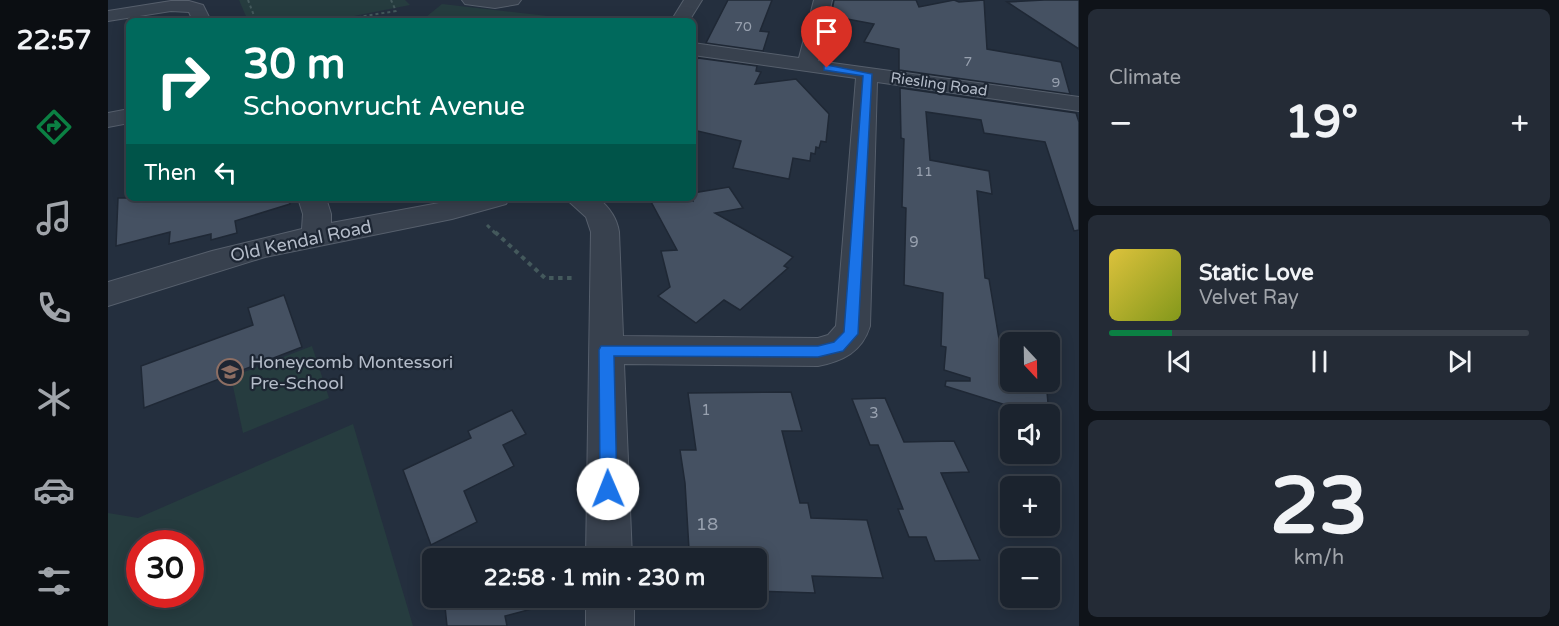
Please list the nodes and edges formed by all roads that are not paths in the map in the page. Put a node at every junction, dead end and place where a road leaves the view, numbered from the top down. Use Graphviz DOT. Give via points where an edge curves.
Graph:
graph roads {
  1 [pos="109,0"];
  2 [pos="471,0"];
  3 [pos="693,0"];
  4 [pos="823,0"];
  5 [pos="510,1"];
  6 [pos="108,11"];
  7 [pos="108,16"];
  8 [pos="201,18"];
  9 [pos="682,18"];
  10 [pos="696,48"];
  11 [pos="807,65"];
  12 [pos="867,74"];
  13 [pos="1079,104"];
  14 [pos="126,117"];
  15 [pos="108,120"];
  16 [pos="313,201"];
  17 [pos="584,201"];
  18 [pos="484,202"];
  19 [pos="316,235"];
  20 [pos="108,294"];
  21 [pos="607,350"];
  22 [pos="609,548"];
  23 [pos="610,608"];
  24 [pos="610,626"];
  1 -- 6 [label="street"];
  2 -- 5 [label="street"];
  3 -- 9 [label="street"];
  4 -- 11 [label="street"];
  7 -- 8 [label="street" via="184,6 198,9"];
  10 -- 11 [label="street, Riesling Road"];
  11 -- 12 [label="street, Riesling Road"];
  12 -- 13 [label="street, Riesling Road"];
  12 -- 21 [label="street" via="853,326 846,341 818,352"];
  14 -- 15 [label="street"];
  16 -- 19 [label="street" via="318,214"];
  17 -- 21 [label="street" via="597,210 604,224"];
  18 -- 19 [label="street, Old Kendal Road" via="421,218"];
  19 -- 20 [label="street, Old Kendal Road"];
  21 -- 22 [label="street"];
  23 -- 24 [label="street"];
}
